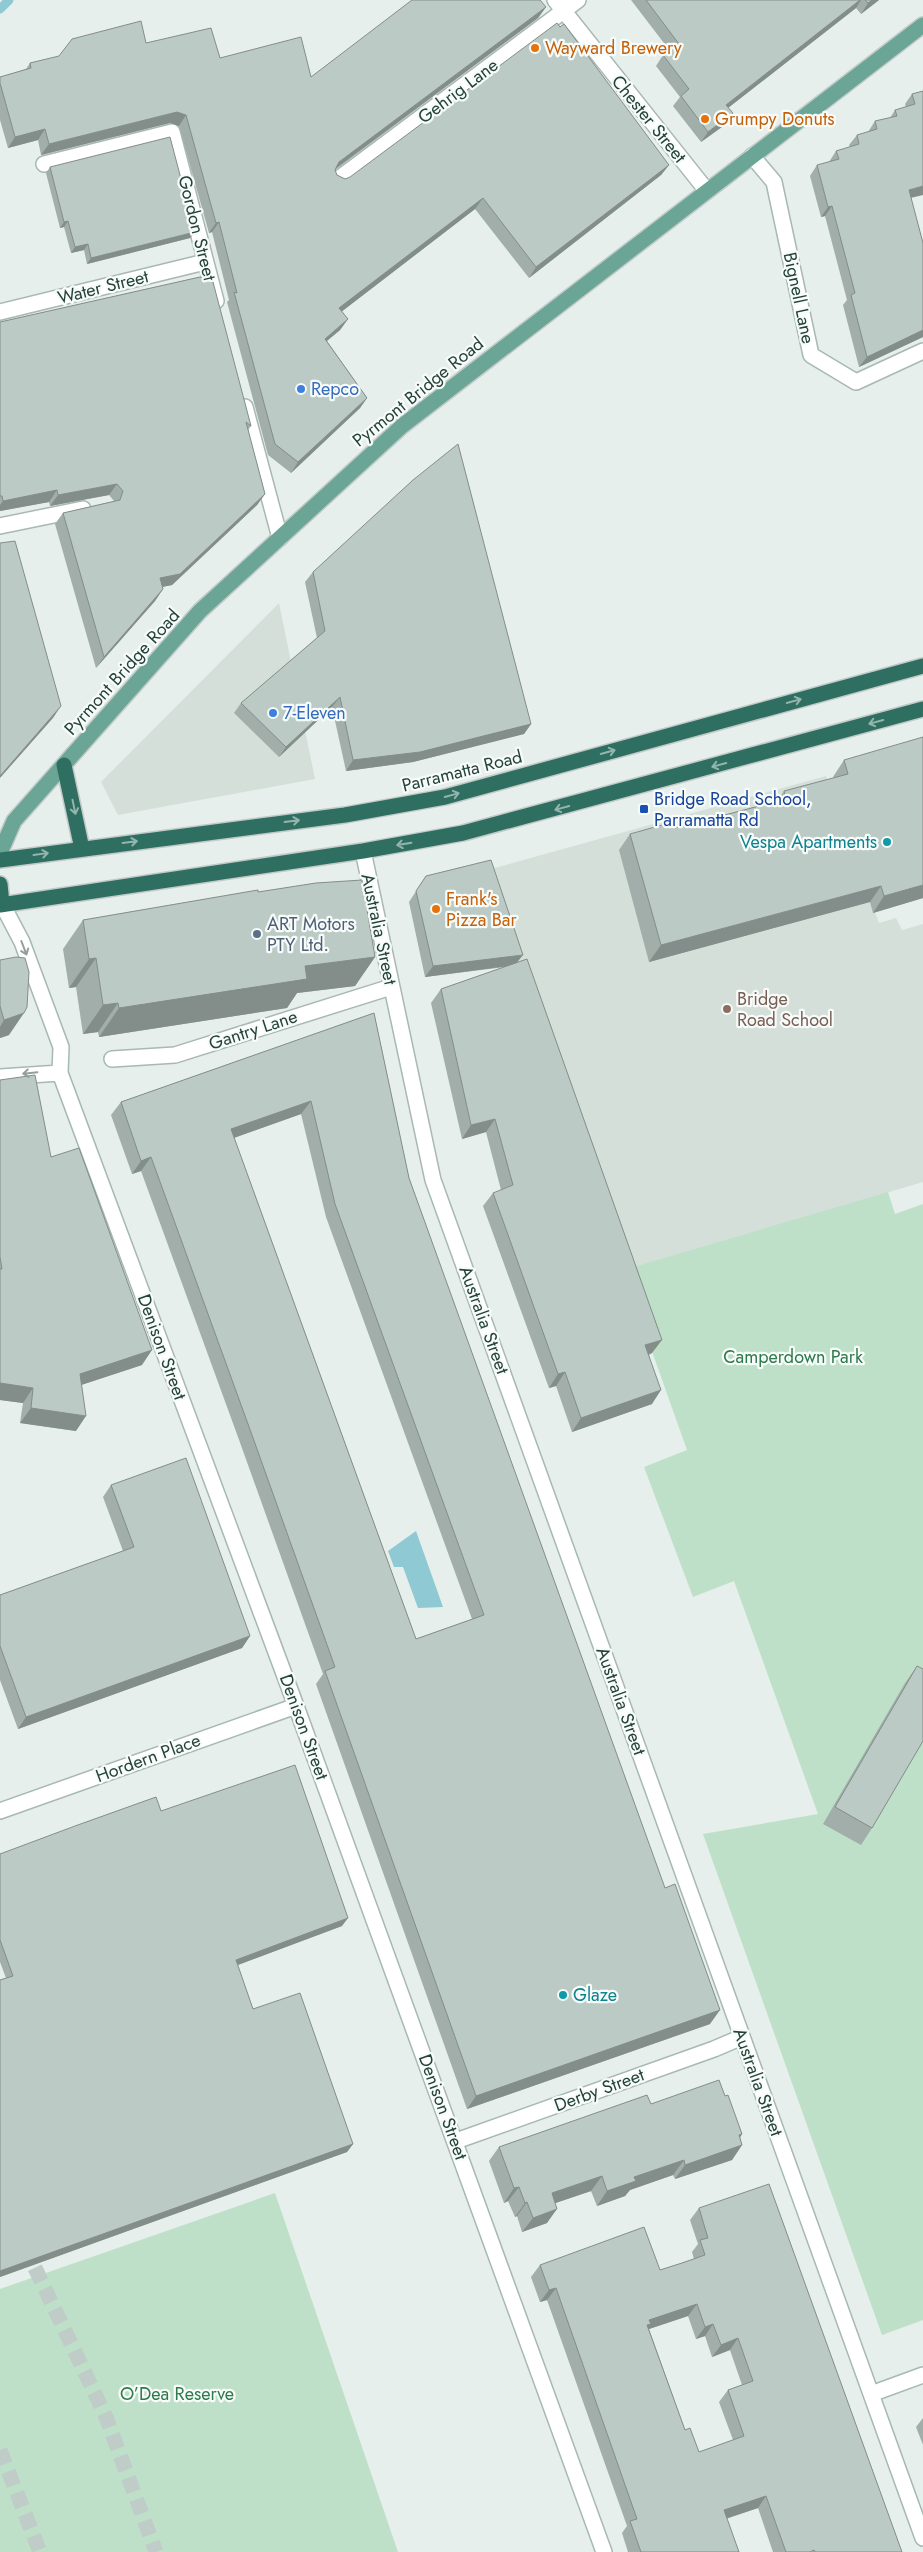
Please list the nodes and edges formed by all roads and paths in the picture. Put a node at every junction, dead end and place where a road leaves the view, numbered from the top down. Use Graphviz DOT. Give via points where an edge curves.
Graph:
graph roads {
  1 [pos="578,0"];
  2 [pos="559,6"];
  3 [pos="923,25"];
  4 [pos="752,156"];
  5 [pos="44,164"];
  6 [pos="337,180"];
  7 [pos="707,191"];
  8 [pos="205,262"];
  9 [pos="0,312"];
  10 [pos="221,318"];
  11 [pos="923,351"];
  12 [pos="241,394"];
  13 [pos="97,506"];
  14 [pos="0,526"];
  15 [pos="280,538"];
  16 [pos="923,666"];
  17 [pos="923,709"];
  18 [pos="64,765"];
  19 [pos="82,849"];
  20 [pos="363,850"];
  21 [pos="0,853"];
  22 [pos="0,860"];
  23 [pos="0,884"];
  24 [pos="1,904"];
  25 [pos="391,987"];
  26 [pos="112,1059"];
  27 [pos="60,1073"];
  28 [pos="0,1077"];
  29 [pos="296,1706"];
  30 [pos="0,1811"];
  31 [pos="742,2037"];
  32 [pos="456,2141"];
  33 [pos="923,2375"];
  34 [pos="871,2394"];
  35 [pos="923,2538"];
  36 [pos="604,2552"];
  1 -- 2 [label="street, Gehrig Lane"];
  2 -- 6 [label="street, Gehrig Lane"];
  2 -- 7 [label="street, Chester Street"];
  3 -- 4 [label="main road, Pyrmont Bridge Road"];
  4 -- 7 [label="main road, Pyrmont Bridge Road"];
  4 -- 11 [label="street, Bignell Lane" via="774,182 811,355 856,382"];
  5 -- 8 [label="street, Gordon Street" via="172,132"];
  7 -- 15 [label="main road, Pyrmont Bridge Road" via="402,426"];
  8 -- 9 [label="street, Water Street"];
  8 -- 10 [label="street, Gordon Street"];
  12 -- 15 [label="street"];
  13 -- 14 [label="street"];
  15 -- 18 [label="main road, Pyrmont Bridge Road" via="200,611"];
  19 -- 16 [label="highway, Parramatta Road, one-way" via="345,815 437,799"];
  17 -- 20 [label="highway, one-way" via="463,833"];
  18 -- 19 [label="highway, one-way"];
  18 -- 21 [label="main road, Pyrmont Bridge Road" via="14,821"];
  22 -- 19 [label="highway, Parramatta Road, one-way"];
  20 -- 24 [label="highway"];
  20 -- 25 [label="street, Australia Street"];
  23 -- 24 [label="highway"];
  24 -- 27 [label="street, Denison Street, one-way" via="22,942 61,1047"];
  25 -- 26 [label="street, Gantry Lane" via="175,1055"];
  25 -- 31 [label="street, Australia Street" via="433,1180"];
  27 -- 28 [label="street, one-way"];
  27 -- 29 [label="street, Denison Street"];
  29 -- 30 [label="street, Hordern Place"];
  29 -- 32 [label="street, Denison Street"];
  31 -- 32 [label="street, Derby Street"];
  31 -- 34 [label="street, Australia Street"];
  32 -- 36 [label="street, Denison Street"];
  33 -- 34 [label="street"];
  34 -- 35 [label="street, Australia Street"];
}
